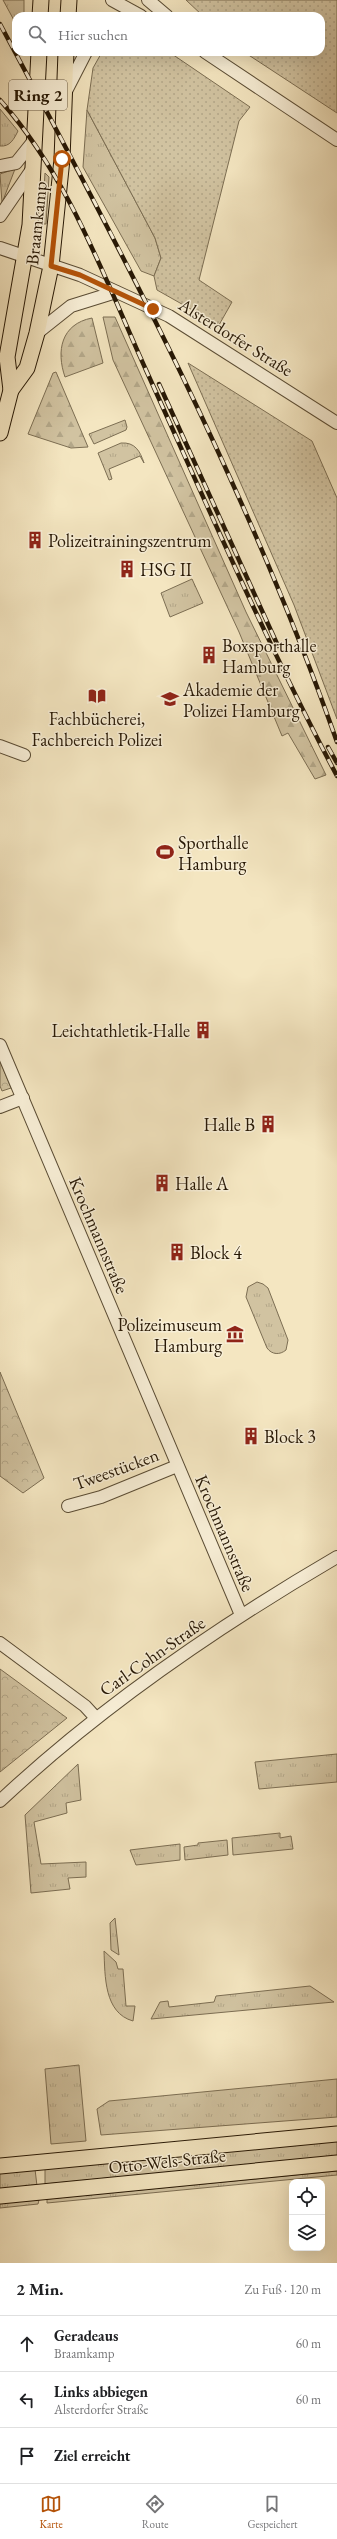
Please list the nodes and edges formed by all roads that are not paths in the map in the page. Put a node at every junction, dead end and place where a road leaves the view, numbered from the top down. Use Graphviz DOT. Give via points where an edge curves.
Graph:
graph roads {
  1 [pos="40,0"];
  2 [pos="69,0"];
  3 [pos="112,0"];
  4 [pos="148,0"];
  5 [pos="40,12"];
  6 [pos="68,12"];
  7 [pos="134,12"];
  8 [pos="162,12"];
  9 [pos="39,56"];
  10 [pos="66,56"];
  11 [pos="84,56"];
  12 [pos="211,56"];
  13 [pos="64,95"];
  14 [pos="36,138"];
  15 [pos="337,140"];
  16 [pos="0,166"];
  17 [pos="33,168"];
  18 [pos="0,216"];
  19 [pos="0,248"];
  20 [pos="24,258"];
  21 [pos="51,266"];
  22 [pos="116,292"];
  23 [pos="37,334"];
  24 [pos="11,390"];
  25 [pos="337,423"];
  26 [pos="0,432"];
  27 [pos="0,746"];
  28 [pos="24,755"];
  29 [pos="0,1045"];
  30 [pos="23,1098"];
  31 [pos="1,1105"];
  32 [pos="177,1466"];
  33 [pos="68,1506"];
  34 [pos="337,1557"];
  35 [pos="241,1615"];
  36 [pos="0,1643"];
  37 [pos="96,1718"];
  38 [pos="0,1801"];
  39 [pos="337,2134"];
  40 [pos="337,2163"];
  41 [pos="0,2166"];
  42 [pos="0,2196"];
  1 -- 5 [label="main road"];
  2 -- 6 [label="main road"];
  3 -- 7 [label="street"];
  4 -- 8 [label="street"];
  9 -- 14 [label="main road, Braamkamp / Ring 2"];
  10 -- 13 [label="main road, Braamkamp / Ring 2"];
  11 -- 13 [label="street"];
  12 -- 15 [label="street"];
  13 -- 21 [label="main road, Braamkamp / Ring 2" via="62,159"];
  14 -- 16 [label="street" via="16,163"];
  14 -- 17 [label="main road, Braamkamp / Ring 2"];
  17 -- 18 [label="street"];
  17 -- 20 [label="main road, Braamkamp / Ring 2" via="30,225"];
  19 -- 20 [label="street, Alsterdorfer Straße"];
  20 -- 21 [label="street, Alsterdorfer Straße"];
  20 -- 24 [label="main road, Braamkamp / Ring 2" via="7,357"];
  21 -- 22 [label="street, Alsterdorfer Straße" via="80,275"];
  21 -- 23 [label="main road, Braamkamp / Ring 2"];
  22 -- 23 [label="street" via="71,306"];
  22 -- 25 [label="street, Alsterdorfer Straße" via="169,316"];
  23 -- 24 [label="main road, Braamkamp / Ring 2" via="27,368"];
  24 -- 26 [label="main road, Braamkamp / Ring 2"];
  27 -- 28 [label="street"];
  29 -- 30 [label="street, Krochmannstraße"];
  30 -- 31 [label="street"];
  30 -- 32 [label="street, Krochmannstraße"];
  32 -- 33 [label="street, Tweestücken" via="101,1497"];
  32 -- 35 [label="street, Krochmannstraße"];
  34 -- 35 [label="street, Carl-Cohn-Straße"];
  35 -- 37 [label="street, Carl-Cohn-Straße"];
  36 -- 37 [label="street" via="85,1706"];
  37 -- 38 [label="street, Carl-Cohn-Straße"];
  39 -- 41 [label="main road, Otto-Wels-Straße"];
  40 -- 42 [label="main road, Otto-Wels-Straße"];
}
